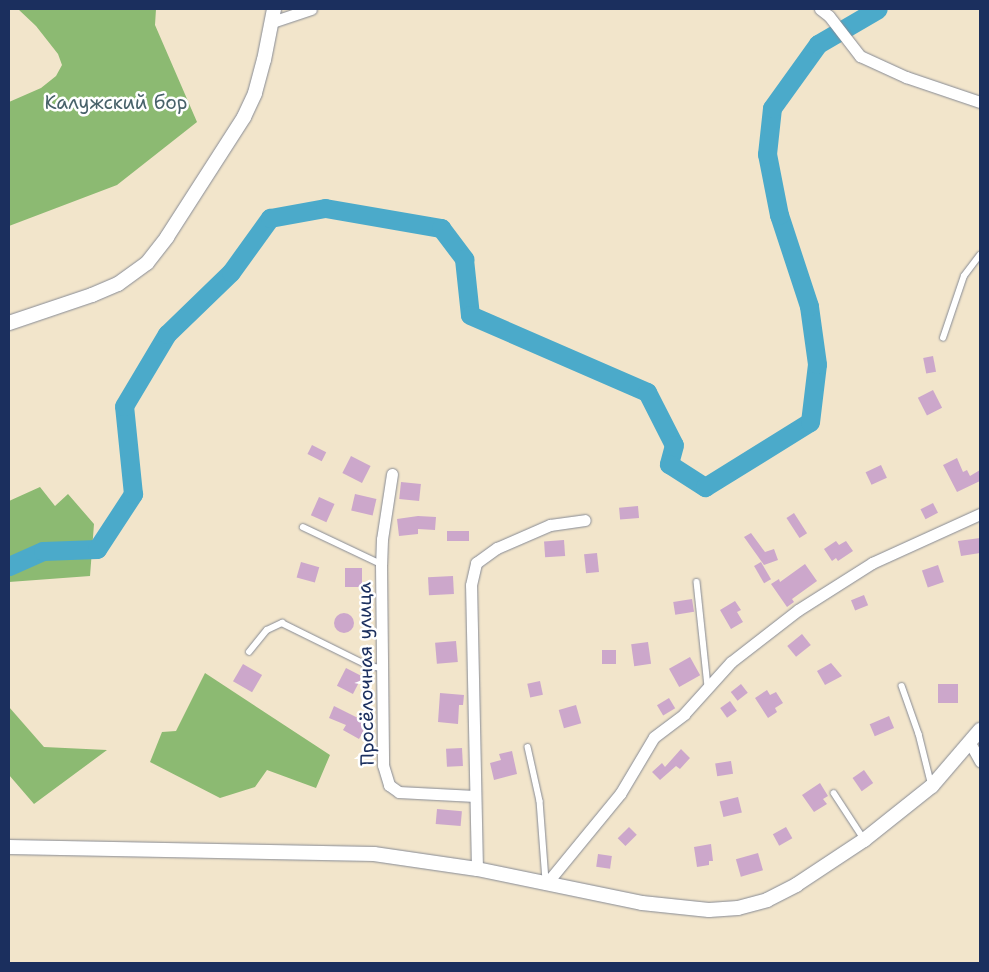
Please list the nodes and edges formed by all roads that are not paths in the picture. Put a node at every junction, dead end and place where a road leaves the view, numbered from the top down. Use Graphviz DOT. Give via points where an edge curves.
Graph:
graph roads {
  1 [pos="311,9"];
  2 [pos="824,13"];
  3 [pos="273,15"];
  4 [pos="980,102"];
  5 [pos="980,255"];
  6 [pos="9,323"];
  7 [pos="943,338"];
  8 [pos="392,474"];
  9 [pos="980,514"];
  10 [pos="585,520"];
  11 [pos="303,527"];
  12 [pos="381,564"];
  13 [pos="697,582"];
  14 [pos="249,652"];
  15 [pos="382,668"];
  16 [pos="708,686"];
  17 [pos="902,686"];
  18 [pos="980,730"];
  19 [pos="970,744"];
  20 [pos="528,747"];
  21 [pos="980,761"];
  22 [pos="932,786"];
  23 [pos="834,793"];
  24 [pos="474,796"];
  25 [pos="864,840"];
  26 [pos="9,847"];
  27 [pos="477,869"];
  28 [pos="546,884"];
  1 -- 3 [label="street"];
  2 -- 4 [label="street" via="860,56 906,78"];
  3 -- 6 [label="street" via="255,93 244,118 147,263 118,284"];
  5 -- 7 [label="lane" via="964,276"];
  8 -- 12 [label="street, Просёлочная улица"];
  9 -- 16 [label="street" via="872,563 798,610 731,662"];
  10 -- 24 [label="street" via="550,525 497,548 476,563 471,585"];
  11 -- 12 [label="lane"];
  12 -- 15 [label="street, Просёлочная улица"];
  13 -- 16 [label="lane"];
  14 -- 15 [label="lane" via="267,630 282,622 369,666"];
  15 -- 24 [label="street, Просёлочная улица" via="384,765 389,785 399,792"];
  16 -- 28 [label="street" via="684,714 654,737 620,794"];
  17 -- 22 [label="lane"];
  18 -- 19 [label="street"];
  19 -- 21 [label="street"];
  19 -- 22 [label="street"];
  20 -- 28 [label="lane" via="540,801"];
  22 -- 25 [label="street"];
  23 -- 25 [label="lane"];
  24 -- 27 [label="street"];
  25 -- 28 [label="street" via="796,885 767,900 738,908 674,907"];
  26 -- 27 [label="street" via="374,854"];
  27 -- 28 [label="street"];
}
